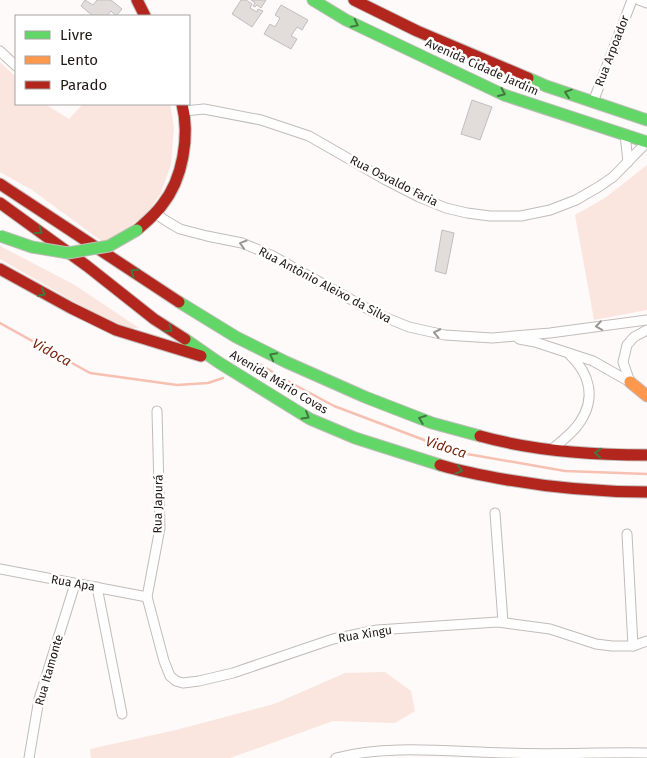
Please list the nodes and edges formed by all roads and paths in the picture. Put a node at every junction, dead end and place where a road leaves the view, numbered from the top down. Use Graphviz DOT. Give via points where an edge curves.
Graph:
graph roads {
  1 [pos="137,0"];
  2 [pos="313,0"];
  3 [pos="354,0"];
  4 [pos="632,0"];
  5 [pos="639,0"];
  6 [pos="647,3"];
  7 [pos="144,15"];
  8 [pos="0,51"];
  9 [pos="15,65"];
  10 [pos="593,102"];
  11 [pos="183,107"];
  12 [pos="647,120"];
  13 [pos="625,134"];
  14 [pos="647,142"];
  15 [pos="628,162"];
  16 [pos="0,184"];
  17 [pos="0,203"];
  18 [pos="156,214"];
  19 [pos="0,236"];
  20 [pos="0,269"];
  21 [pos="647,320"];
  22 [pos="647,330"];
  23 [pos="511,337"];
  24 [pos="566,352"];
  25 [pos="218,362"];
  26 [pos="630,382"];
  27 [pos="647,396"];
  28 [pos="157,411"];
  29 [pos="552,449"];
  30 [pos="647,455"];
  31 [pos="647,492"];
  32 [pos="496,513"];
  33 [pos="627,534"];
  34 [pos="0,568"];
  35 [pos="75,584"];
  36 [pos="97,587"];
  37 [pos="147,597"];
  38 [pos="503,622"];
  39 [pos="647,642"];
  40 [pos="633,646"];
  41 [pos="122,714"];
  42 [pos="647,752"];
  43 [pos="428,754"];
  44 [pos="629,755"];
  45 [pos="527,756"];
  46 [pos="29,758"];
  47 [pos="336,758"];
  1 -- 7 [label="main road"];
  2 -- 13 [label="main road, Avenida Cidade Jardim, one-way" via="346,20 504,94"];
  10 -- 3 [label="main road, Avenida Cidade Jardim, one-way" via="546,86 417,31"];
  4 -- 10 [label="street, Rua Arpoador"];
  5 -- 6 [label="street"];
  8 -- 9 [label="street"];
  10 -- 12 [label="main road, Avenida Cidade Jardim"];
  11 -- 15 [label="street, Rua Osvaldo Faria" via="261,120 309,136 419,197 446,208 490,216 521,216 576,200 613,177"];
  11 -- 18 [label="main road" via="185,147 181,166 169,196"];
  13 -- 14 [label="main road, Avenida Cidade Jardim"];
  13 -- 15 [label="street"];
  14 -- 15 [label="street, Rua Osvaldo Faria"];
  29 -- 16 [label="main road, Avenida Mário Covas, one-way" via="506,443 432,423 286,362 236,337 171,297"];
  17 -- 25 [label="main road, Avenida Mário Covas, one-way"];
  18 -- 19 [label="main road, bridge" via="137,230 109,246 86,250 52,251"];
  23 -- 18 [label="street, Rua Antônio Aleixo da Silva, one-way" via="445,335 409,327 377,314 271,255 242,243 180,229"];
  20 -- 25 [label="main road, one-way" via="116,330"];
  21 -- 23 [label="street, Rua Antônio Aleixo da Silva, one-way"];
  22 -- 26 [label="street" via="627,345 623,362"];
  23 -- 24 [label="street"];
  24 -- 26 [label="street" via="593,361"];
  24 -- 29 [label="street" via="579,363 585,374 589,399 580,422"];
  25 -- 31 [label="main road, Avenida Mário Covas, one-way" via="310,419 403,454 464,472 544,486"];
  26 -- 27 [label="main road"];
  28 -- 37 [label="street, Rua Japurá" via="160,528"];
  30 -- 29 [label="main road, Avenida Mário Covas, one-way"];
  32 -- 38 [label="street"];
  33 -- 40 [label="street"];
  34 -- 35 [label="street, Rua Apa"];
  35 -- 36 [label="street, Rua Apa"];
  35 -- 46 [label="street, Rua Itamonte" via="39,699"];
  36 -- 37 [label="street, Rua Apa"];
  36 -- 41 [label="street"];
  37 -- 38 [label="street, Rua Xingu" via="170,676 176,682 184,683 233,672 333,639 377,630"];
  38 -- 40 [label="street, Rua Xingu" via="550,629 596,644"];
  39 -- 40 [label="street, Rua Xingu"];
  42 -- 44 [label="street"];
  43 -- 45 [label="street"];
  43 -- 47 [label="street" via="382,751"];
  44 -- 45 [label="street"];
}
